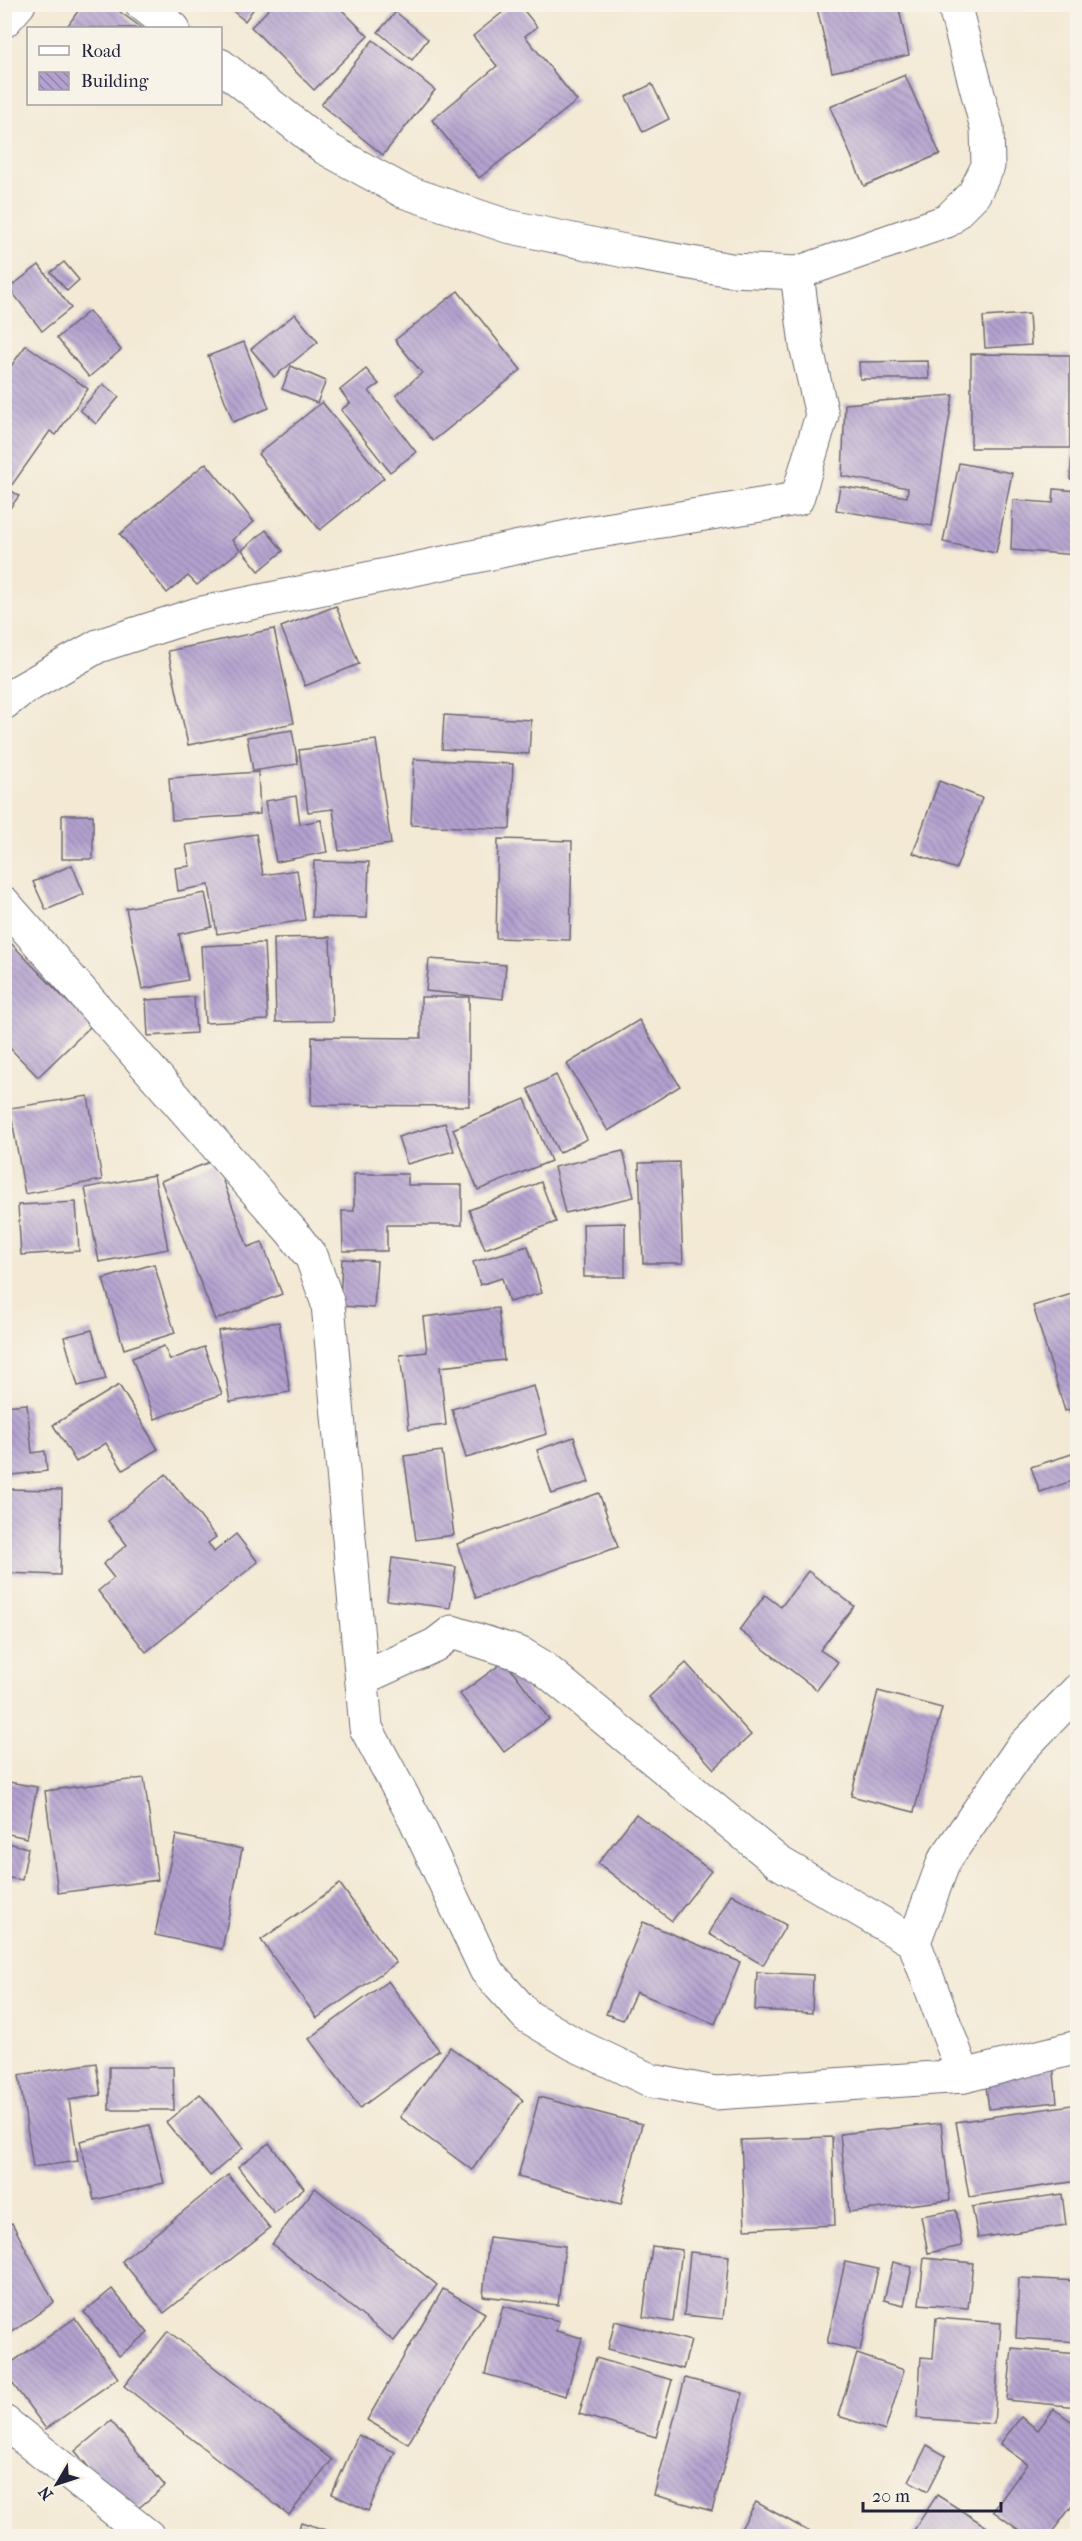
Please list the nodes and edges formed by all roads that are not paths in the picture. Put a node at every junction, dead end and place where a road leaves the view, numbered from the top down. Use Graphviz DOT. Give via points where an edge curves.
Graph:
graph roads {
  1 [pos="19,4"];
  2 [pos="142,4"];
  3 [pos="954,4"];
  4 [pos="4,21"];
  5 [pos="172,27"];
  6 [pos="222,67"];
  7 [pos="797,273"];
  8 [pos="4,703"];
  9 [pos="4,903"];
  10 [pos="363,1678"];
  11 [pos="1077,1690"];
  12 [pos="914,1942"];
  13 [pos="1077,2047"];
  14 [pos="964,2076"];
  15 [pos="4,2422"];
  16 [pos="148,2536"];
  1 -- 4 [label="street"];
  2 -- 5 [label="street"];
  3 -- 7 [label="street" via="987,128 988,166 974,194 947,221"];
  6 -- 7 [label="street" via="325,148 403,191 507,226 622,251 731,270"];
  7 -- 8 [label="street" via="806,345 822,415 797,499 587,533 198,614 98,646"];
  9 -- 10 [label="street" via="312,1258 328,1304"];
  10 -- 12 [label="street" via="435,1646 452,1632 521,1654 541,1666 778,1862"];
  10 -- 14 [label="street" via="366,1728 415,1819 486,1970 527,2016 574,2044 652,2081 716,2093"];
  11 -- 12 [label="street" via="1020,1750 944,1861"];
  12 -- 14 [label="street"];
  13 -- 14 [label="street"];
  15 -- 16 [label="street"];
}
